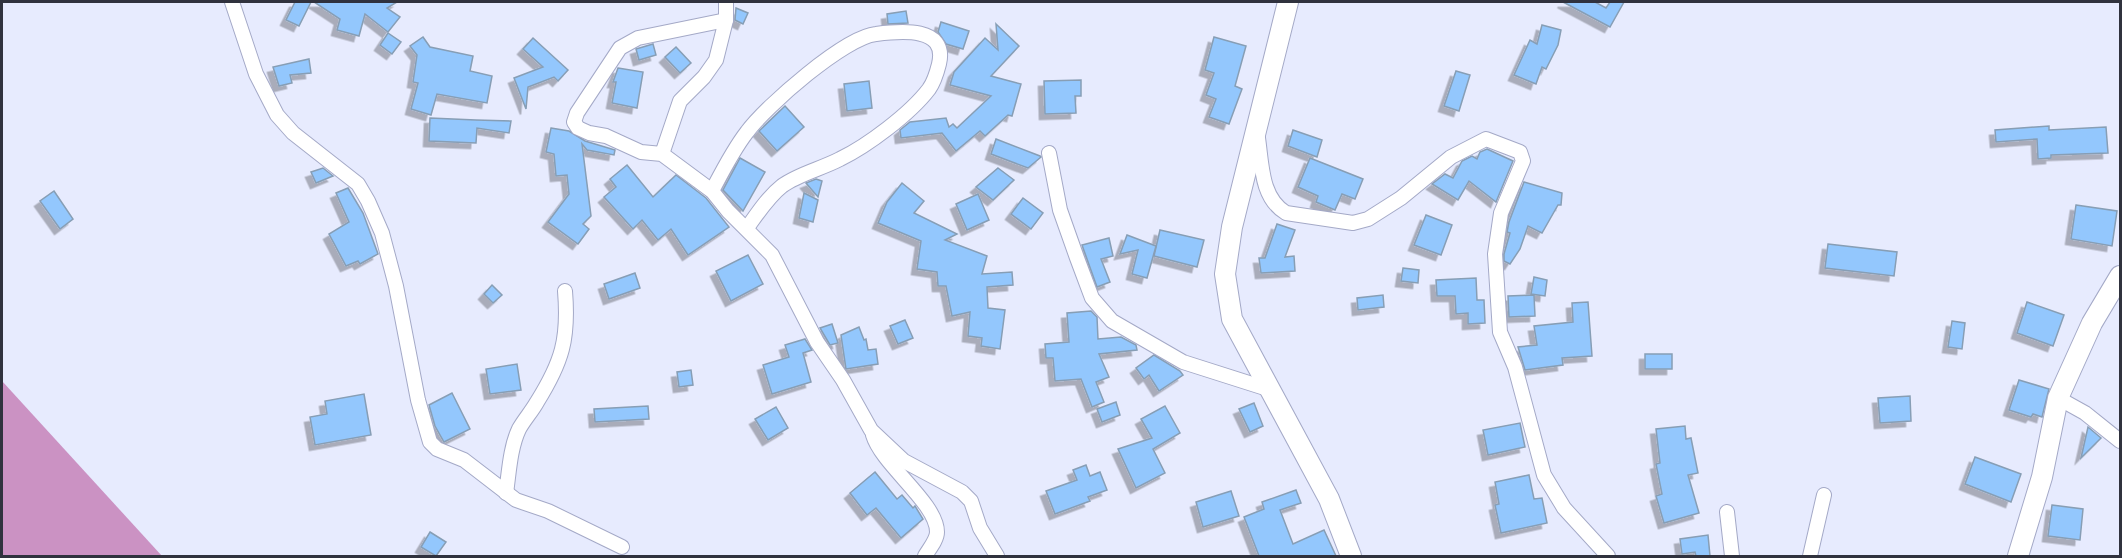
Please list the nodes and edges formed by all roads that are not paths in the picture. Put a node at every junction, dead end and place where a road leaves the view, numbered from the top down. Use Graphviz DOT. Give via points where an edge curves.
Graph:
graph roads {
  1 [pos="232,2"];
  2 [pos="726,2"];
  3 [pos="1288,2"];
  4 [pos="726,20"];
  5 [pos="1256,132"];
  6 [pos="1049,153"];
  7 [pos="662,154"];
  8 [pos="712,191"];
  9 [pos="747,228"];
  10 [pos="2121,276"];
  11 [pos="565,291"];
  12 [pos="1271,390"];
  13 [pos="2058,398"];
  14 [pos="871,430"];
  15 [pos="2121,441"];
  16 [pos="506,494"];
  17 [pos="1824,495"];
  18 [pos="1727,512"];
  19 [pos="622,547"];
  20 [pos="925,556"];
  21 [pos="997,556"];
  22 [pos="1351,556"];
  23 [pos="1608,556"];
  24 [pos="1732,556"];
  25 [pos="1810,556"];
  26 [pos="2018,556"];
  1 -- 16 [label="street" via="256,74 277,115 358,184 368,201 382,233 396,286 430,442 464,460"];
  2 -- 4 [label="street"];
  3 -- 5 [label="street"];
  4 -- 7 [label="street" via="716,60 681,101"];
  4 -- 7 [label="street" via="639,38 620,48 577,112 574,122 578,128 641,152"];
  5 -- 12 [label="street" via="1232,227 1225,274 1232,319"];
  5 -- 23 [label="street" via="1266,187 1277,207 1286,213 1339,222 1353,223 1385,209 1451,157 1486,139 1523,156 1501,213 1495,254 1500,332 1515,367 1544,475 1564,508"];
  6 -- 12 [label="street" via="1060,210 1077,258 1092,298 1112,321 1183,362"];
  7 -- 8 [label="street"];
  8 -- 9 [label="street"];
  8 -- 9 [label="street" via="731,154 762,113 853,43 872,34 910,30 939,45 937,74 929,89 877,135 842,158 783,185"];
  9 -- 14 [label="street" via="772,255 817,342"];
  10 -- 13 [label="street" via="2092,323"];
  11 -- 16 [label="street" via="565,343 545,390 520,427"];
  12 -- 22 [label="street" via="1329,500"];
  13 -- 15 [label="street"];
  13 -- 26 [label="street" via="2042,477"];
  14 -- 20 [label="street" via="880,452 936,526 936,537"];
  14 -- 21 [label="street" via="904,461 962,492 971,501 980,528"];
  16 -- 19 [label="street"];
  17 -- 25 [label="street"];
  18 -- 24 [label="street"];
}
